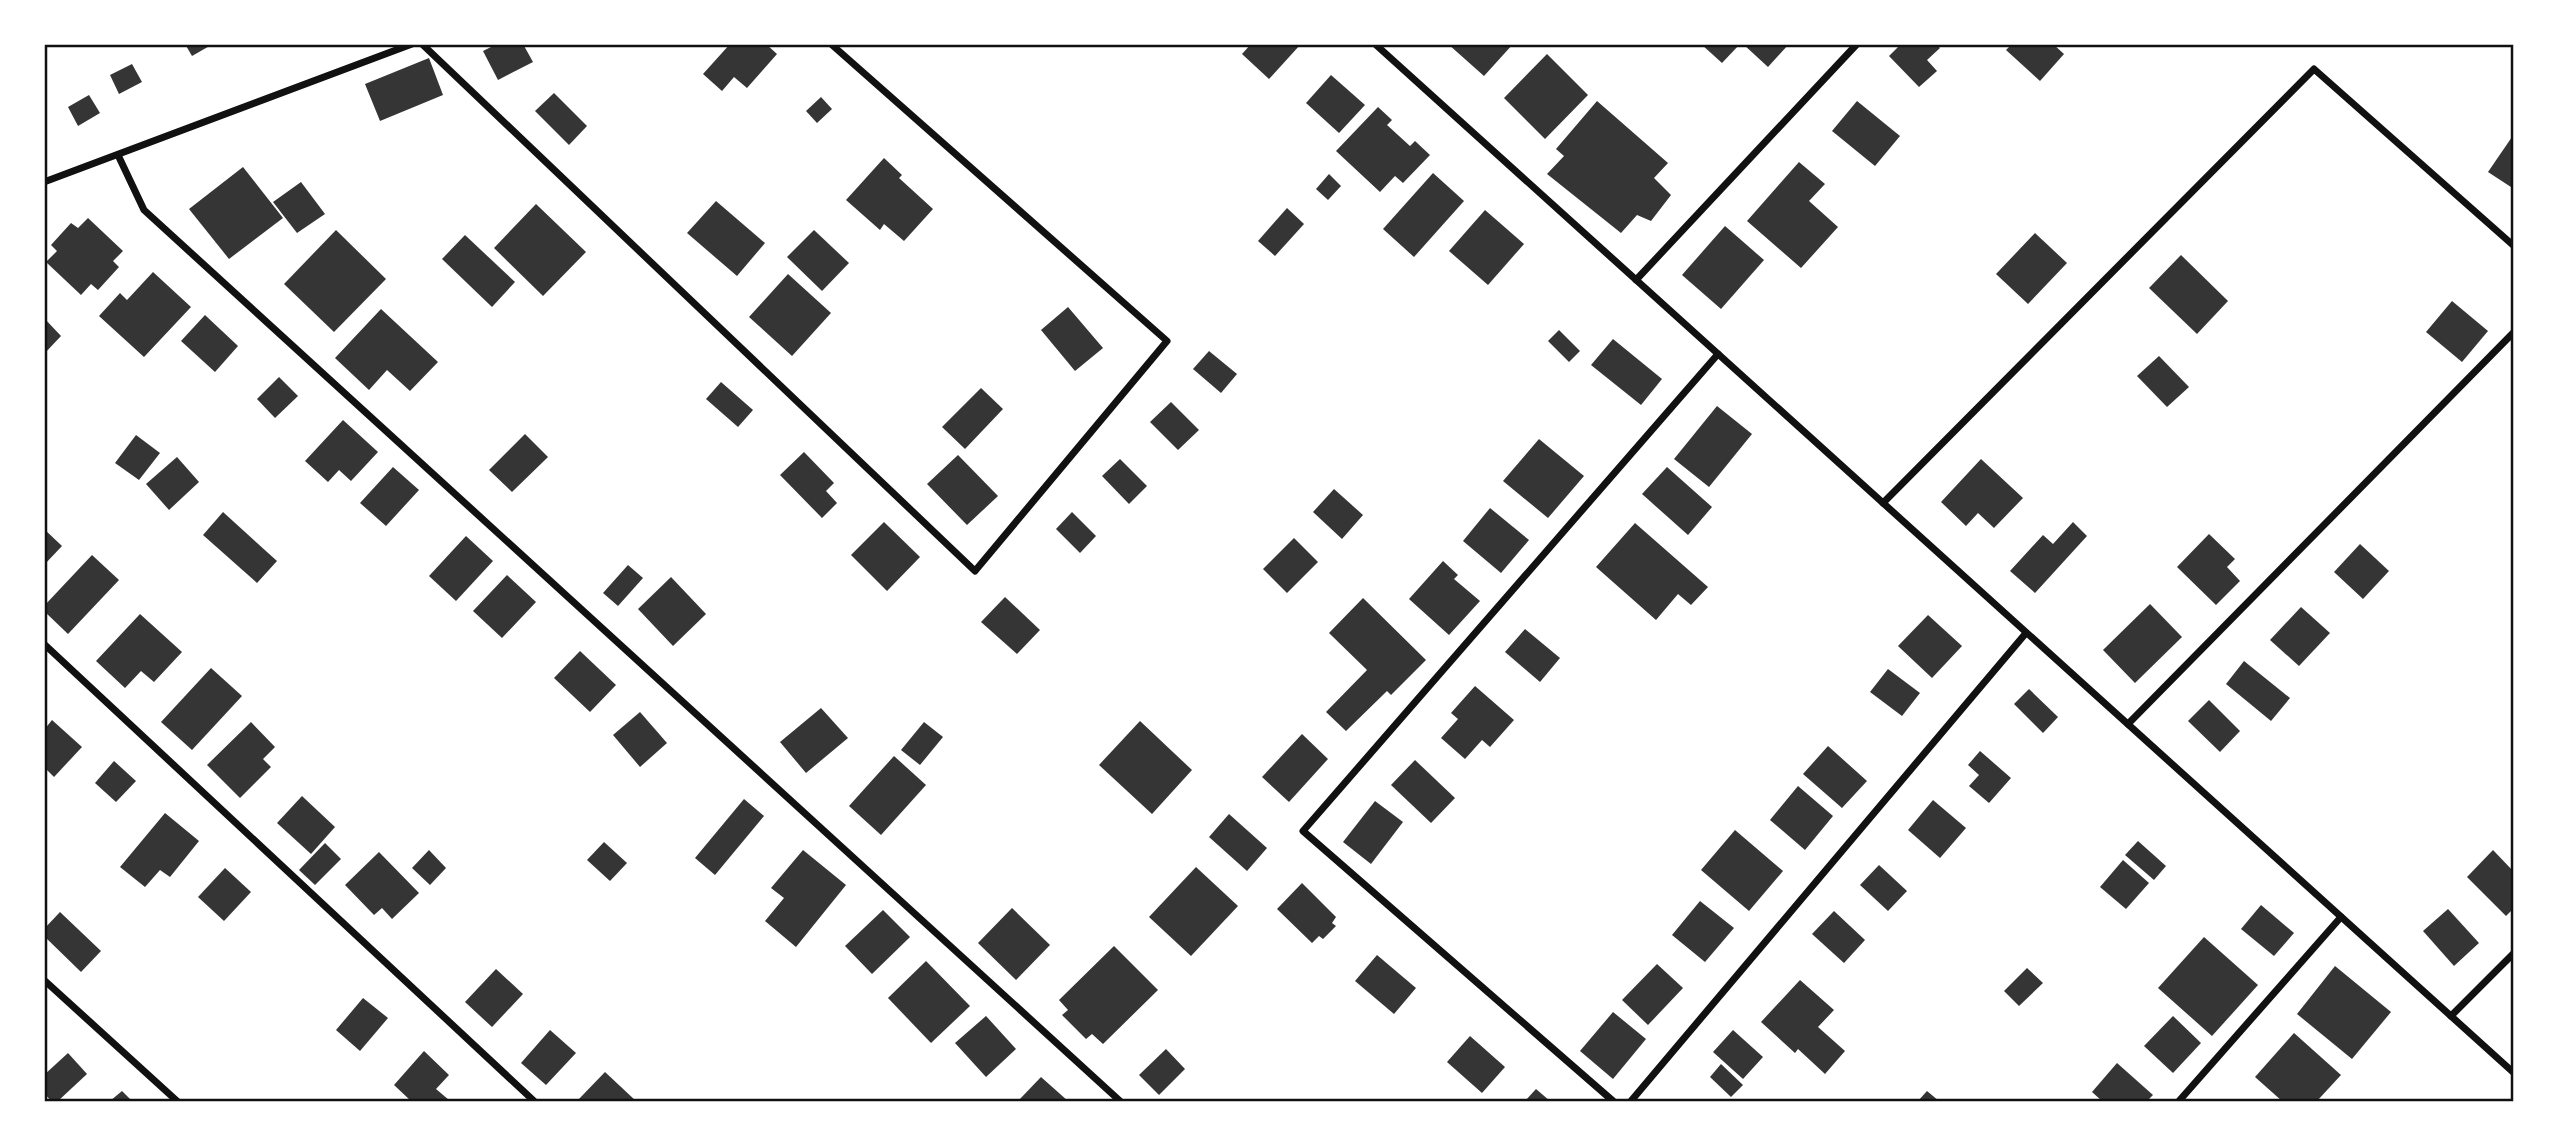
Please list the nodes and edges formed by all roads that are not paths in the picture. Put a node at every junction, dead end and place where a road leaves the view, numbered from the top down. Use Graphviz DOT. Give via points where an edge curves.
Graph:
graph roads {
  1 [pos="412,44"];
  2 [pos="422,44"];
  3 [pos="831,44"];
  4 [pos="1375,44"];
  5 [pos="1857,44"];
  6 [pos="118,155"];
  7 [pos="44,182"];
  8 [pos="2514,246"];
  9 [pos="1636,280"];
  10 [pos="2514,332"];
  11 [pos="1718,354"];
  12 [pos="1883,503"];
  13 [pos="2026,632"];
  14 [pos="44,644"];
  15 [pos="2128,724"];
  16 [pos="2341,917"];
  17 [pos="2514,953"];
  18 [pos="44,980"];
  19 [pos="2451,1016"];
  20 [pos="2514,1073"];
  21 [pos="177,1101"];
  22 [pos="534,1101"];
  23 [pos="1120,1101"];
  24 [pos="1613,1101"];
  25 [pos="1631,1101"];
  26 [pos="2179,1101"];
  1 -- 6 [label="street"];
  2 -- 3 [label="street" via="975,571 1167,341"];
  4 -- 9 [label="street"];
  5 -- 9 [label="street"];
  6 -- 7 [label="street"];
  6 -- 23 [label="street" via="144,210"];
  8 -- 12 [label="street" via="2314,69"];
  9 -- 11 [label="street"];
  10 -- 15 [label="street"];
  11 -- 12 [label="street"];
  11 -- 24 [label="street" via="1303,831"];
  12 -- 13 [label="street"];
  13 -- 15 [label="street"];
  13 -- 25 [label="street"];
  14 -- 22 [label="street"];
  15 -- 16 [label="street"];
  16 -- 19 [label="street"];
  16 -- 26 [label="street"];
  17 -- 19 [label="street"];
  18 -- 21 [label="street"];
  19 -- 20 [label="street"];
}
